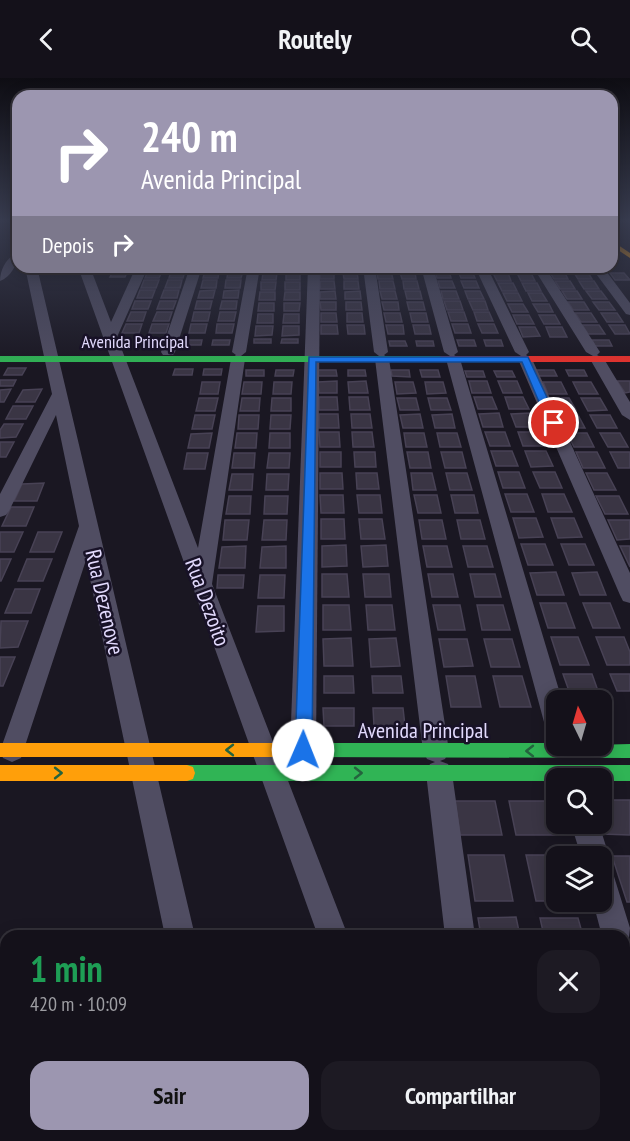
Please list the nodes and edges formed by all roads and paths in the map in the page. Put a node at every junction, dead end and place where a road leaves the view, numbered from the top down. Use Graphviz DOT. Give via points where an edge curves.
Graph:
graph roads {
  1 [pos="32,273"];
  2 [pos="86,273"];
  3 [pos="140,273"];
  4 [pos="194,273"];
  5 [pos="253,273"];
  6 [pos="314,273"];
  7 [pos="370,273"];
  8 [pos="429,273"];
  9 [pos="484,273"];
  10 [pos="543,273"];
  11 [pos="602,273"];
  12 [pos="630,310"];
  13 [pos="114,350"];
  14 [pos="168,352"];
  15 [pos="630,352"];
  16 [pos="50,355"];
  17 [pos="239,355"];
  18 [pos="312,355"];
  19 [pos="381,355"];
  20 [pos="452,355"];
  21 [pos="523,355"];
  22 [pos="595,355"];
  23 [pos="0,358"];
  24 [pos="630,359"];
  25 [pos="59,394"];
  26 [pos="630,416"];
  27 [pos="0,511"];
  28 [pos="88,526"];
  29 [pos="202,585"];
  30 [pos="630,595"];
  31 [pos="547,690"];
  32 [pos="6,750"];
  33 [pos="139,750"];
  34 [pos="264,750"];
  35 [pos="303,750"];
  36 [pos="630,751"];
  37 [pos="438,762"];
  38 [pos="568,762"];
  39 [pos="0,773"];
  40 [pos="144,773"];
  41 [pos="630,773"];
  42 [pos="273,774"];
  43 [pos="611,912"];
  44 [pos="179,930"];
  45 [pos="331,930"];
  46 [pos="459,930"];
  47 [pos="615,930"];
  1 -- 16 [label="street, Rua Dezenove"];
  2 -- 13 [label="street, Rua Dezoito"];
  3 -- 13 [label="street"];
  4 -- 14 [label="street"];
  5 -- 17 [label="street"];
  6 -- 18 [label="street"];
  7 -- 19 [label="street"];
  8 -- 20 [label="street"];
  9 -- 21 [label="street"];
  10 -- 22 [label="street"];
  11 -- 12 [label="street"];
  13 -- 14 [label="street, Avenida Principal"];
  13 -- 16 [label="street, Avenida Principal"];
  13 -- 17 [label="street, Avenida Principal"];
  13 -- 29 [label="street, Rua Dezoito"];
  14 -- 17 [label="street, Avenida Principal"];
  15 -- 22 [label="street, Avenida Principal"];
  16 -- 23 [label="street, Avenida Principal"];
  16 -- 25 [label="street, Rua Dezenove"];
  17 -- 18 [label="street, Avenida Principal"];
  17 -- 29 [label="street"];
  18 -- 19 [label="street, Avenida Principal"];
  18 -- 35 [label="street"];
  19 -- 20 [label="street, Avenida Principal"];
  19 -- 37 [label="street"];
  20 -- 21 [label="street, Avenida Principal"];
  20 -- 31 [label="street"];
  21 -- 22 [label="street, Avenida Principal"];
  21 -- 30 [label="street"];
  22 -- 24 [label="street, Avenida Principal"];
  22 -- 26 [label="street"];
  25 -- 27 [label="street"];
  25 -- 28 [label="street, Rua Dezenove"];
  28 -- 32 [label="street"];
  28 -- 33 [label="street, Rua Dezenove"];
  29 -- 34 [label="street, Rua Dezoito"];
  32 -- 33 [label="street, Avenida Principal"];
  34 -- 33 [label="street, Avenida Principal, one-way"];
  33 -- 40 [label="street, Rua Dezenove"];
  34 -- 35 [label="street, Avenida Principal"];
  34 -- 42 [label="street, Rua Dezoito"];
  35 -- 37 [label="street, Avenida Principal"];
  36 -- 38 [label="street, Avenida Principal"];
  37 -- 38 [label="street, Avenida Principal"];
  38 -- 37 [label="street, Avenida Principal, one-way"];
  42 -- 37 [label="street, Avenida Principal, one-way"];
  37 -- 46 [label="street"];
  38 -- 41 [label="street, Avenida Principal"];
  39 -- 40 [label="street, Avenida Principal, one-way"];
  40 -- 42 [label="street, Avenida Principal"];
  40 -- 44 [label="street, Rua Dezenove"];
  42 -- 45 [label="street, Rua Dezoito"];
  43 -- 47 [label="street"];
}
